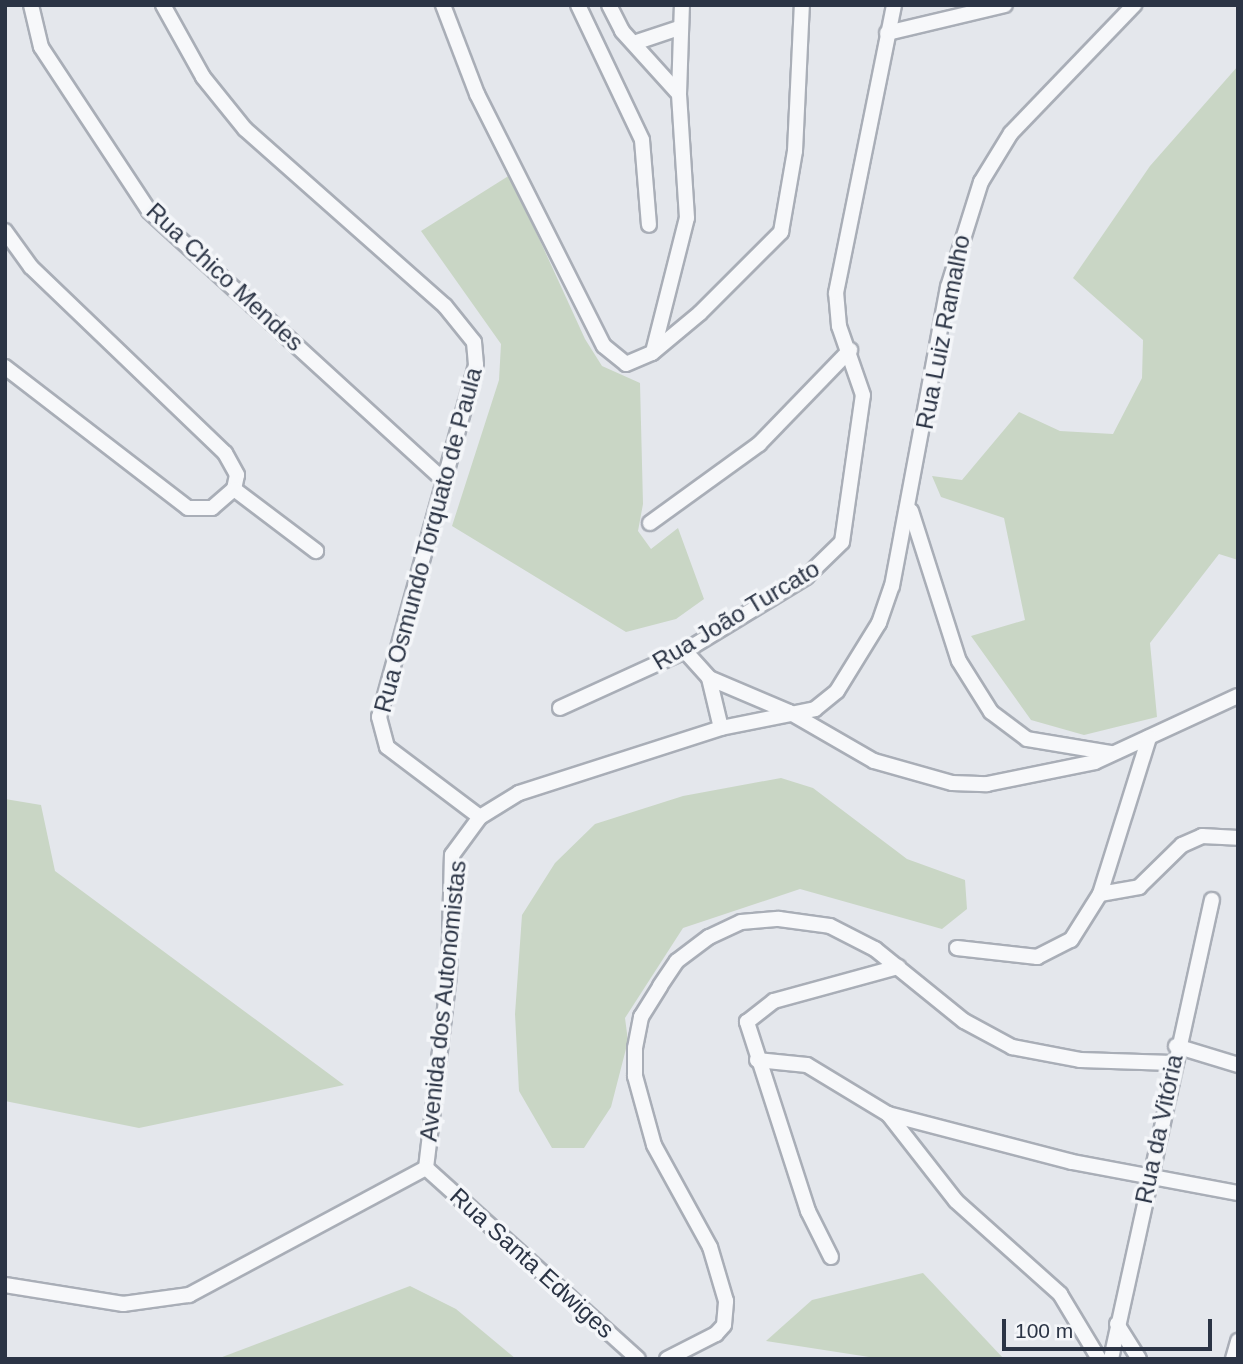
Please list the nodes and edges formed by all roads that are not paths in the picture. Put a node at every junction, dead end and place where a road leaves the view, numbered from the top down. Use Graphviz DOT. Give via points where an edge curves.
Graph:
graph roads {
  1 [pos="31,5"];
  2 [pos="163,5"];
  3 [pos="443,5"];
  4 [pos="578,5"];
  5 [pos="609,5"];
  6 [pos="682,5"];
  7 [pos="802,5"];
  8 [pos="894,5"];
  9 [pos="1005,5"];
  10 [pos="1134,5"];
  11 [pos="679,28"];
  12 [pos="887,33"];
  13 [pos="634,43"];
  14 [pos="679,94"];
  15 [pos="649,225"];
  16 [pos="6,234"];
  17 [pos="850,351"];
  18 [pos="652,353"];
  19 [pos="5,367"];
  20 [pos="444,480"];
  21 [pos="234,489"];
  22 [pos="910,510"];
  23 [pos="650,523"];
  24 [pos="316,551"];
  25 [pos="685,650"];
  26 [pos="709,678"];
  27 [pos="1238,696"];
  28 [pos="560,708"];
  29 [pos="789,712"];
  30 [pos="720,728"];
  31 [pos="1149,738"];
  32 [pos="1111,753"];
  33 [pos="480,817"];
  34 [pos="1238,838"];
  35 [pos="1100,894"];
  36 [pos="1212,900"];
  37 [pos="957,948"];
  38 [pos="898,967"];
  39 [pos="1177,1046"];
  40 [pos="757,1060"];
  41 [pos="1173,1063"];
  42 [pos="1238,1065"];
  43 [pos="888,1114"];
  44 [pos="426,1168"];
  45 [pos="1149,1177"];
  46 [pos="1238,1193"];
  47 [pos="831,1257"];
  48 [pos="5,1285"];
  49 [pos="1117,1324"];
  50 [pos="1238,1342"];
  51 [pos="638,1359"];
  52 [pos="667,1359"];
  53 [pos="1099,1359"];
  54 [pos="1111,1359"];
  55 [pos="1139,1359"];
  56 [pos="1233,1359"];
  1 -- 20 [label="street, Rua Chico Mendes" via="41,47 149,211"];
  2 -- 20 [label="street, Rua Osmundo Torquato de Paula" via="203,77 245,129 445,306 474,342 476,365"];
  3 -- 18 [label="street" via="477,94 604,346 626,364"];
  4 -- 15 [label="street" via="642,141"];
  5 -- 13 [label="street"];
  6 -- 11 [label="street"];
  7 -- 18 [label="street" via="795,151 781,232 738,280"];
  8 -- 12 [label="street, Rua João Turcato"];
  9 -- 12 [label="street"];
  10 -- 22 [label="street, Rua Luiz Ramalho" via="1011,132 981,183 948,287"];
  11 -- 13 [label="street"];
  11 -- 14 [label="street"];
  12 -- 17 [label="street, Rua João Turcato" via="836,293 839,327"];
  13 -- 14 [label="street"];
  14 -- 18 [label="street" via="687,218"];
  16 -- 21 [label="street" via="31,267 225,453 237,475"];
  17 -- 23 [label="street" via="759,444"];
  17 -- 25 [label="street, Rua João Turcato" via="863,395 862,422 846,528 835,554"];
  19 -- 21 [label="street" via="188,508 212,508"];
  20 -- 33 [label="street, Rua Osmundo Torquato de Paula" via="380,725 387,747"];
  21 -- 24 [label="street"];
  22 -- 29 [label="street, Rua Luiz Ramalho" via="879,623 853,670 828,703"];
  22 -- 32 [label="street, Rua Luiz Ramalho" via="959,661 991,712 1027,739"];
  25 -- 26 [label="street"];
  25 -- 28 [label="street, Rua João Turcato"];
  26 -- 29 [label="street"];
  26 -- 30 [label="street"];
  27 -- 31 [label="street"];
  29 -- 30 [label="street, Avenida dos Autonomistas"];
  29 -- 32 [label="street" via="874,761 952,783 1030,777"];
  30 -- 33 [label="street, Avenida dos Autonomistas" via="519,793"];
  31 -- 32 [label="street"];
  31 -- 35 [label="street"];
  33 -- 44 [label="street, Avenida dos Autonomistas" via="452,856 449,976"];
  34 -- 35 [label="street" via="1202,836 1182,845 1139,887"];
  35 -- 37 [label="street" via="1071,940 1056,951 1021,957"];
  36 -- 39 [label="street, Rua da Vitória"];
  38 -- 40 [label="street" via="812,989 752,1014 747,1026"];
  38 -- 41 [label="street" via="975,1028 1012,1047 1058,1058"];
  38 -- 52 [label="street" via="830,926 779,919 741,922 677,961 641,1017 635,1066 642,1107 654,1145 710,1247 727,1314 716,1334"];
  39 -- 41 [label="street, Rua da Vitória"];
  39 -- 42 [label="street"];
  40 -- 43 [label="street" via="807,1065"];
  40 -- 47 [label="street" via="808,1211"];
  41 -- 45 [label="street, Rua da Vitória"];
  43 -- 45 [label="street"];
  43 -- 53 [label="street" via="956,1201 1060,1294"];
  44 -- 48 [label="street, Avenida dos Autonomistas" via="189,1295 123,1304"];
  44 -- 51 [label="street, Rua Santa Edwiges"];
  45 -- 46 [label="street"];
  45 -- 49 [label="street, Rua da Vitória"];
  49 -- 54 [label="street, Rua da Vitória"];
  49 -- 55 [label="street"];
  50 -- 56 [label="street"];
}
